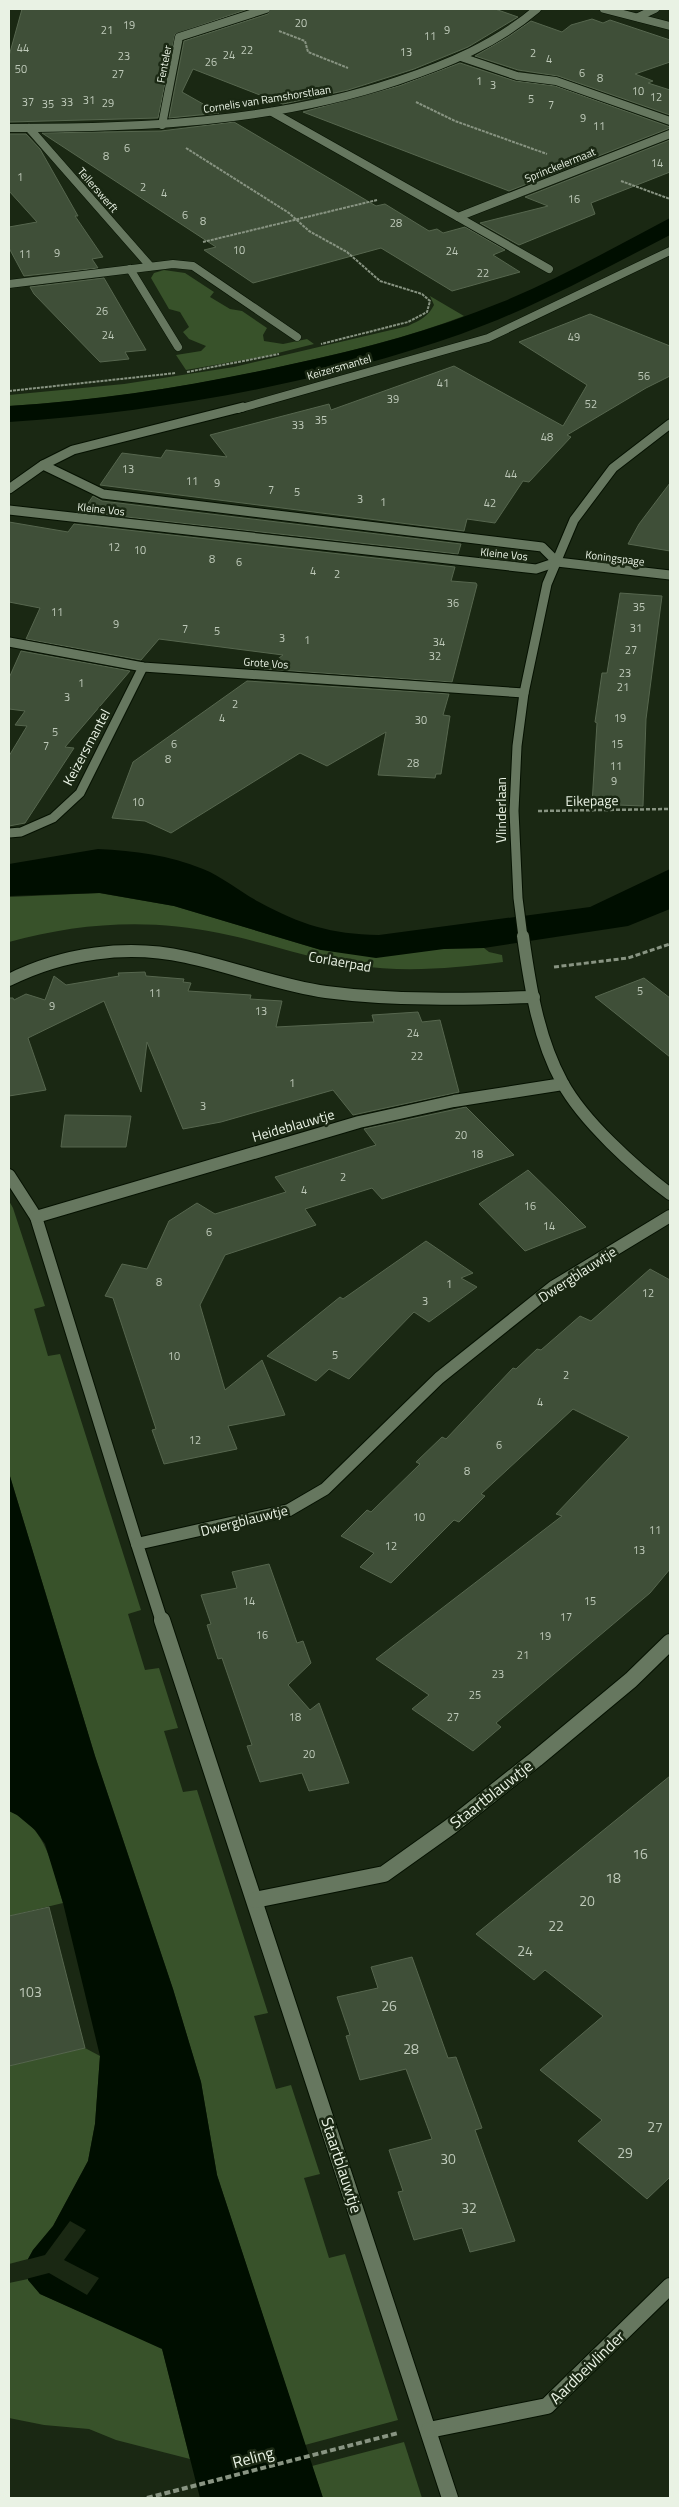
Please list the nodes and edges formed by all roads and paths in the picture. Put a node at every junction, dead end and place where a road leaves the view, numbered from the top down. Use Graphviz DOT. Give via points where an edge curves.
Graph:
graph roads {
  1 [pos="266,9"];
  2 [pos="537,9"];
  3 [pos="604,9"];
  4 [pos="655,9"];
  5 [pos="638,17"];
  6 [pos="670,26"];
  7 [pos="461,57"];
  8 [pos="272,112"];
  9 [pos="670,121"];
  10 [pos="162,125"];
  11 [pos="9,128"];
  12 [pos="29,128"];
  13 [pos="670,134"];
  14 [pos="584,167"];
  15 [pos="411,191"];
  16 [pos="670,199"];
  17 [pos="458,217"];
  18 [pos="200,243"];
  19 [pos="670,251"];
  20 [pos="150,266"];
  21 [pos="130,269"];
  22 [pos="549,269"];
  23 [pos="9,284"];
  24 [pos="297,337"];
  25 [pos="178,347"];
  26 [pos="670,424"];
  27 [pos="43,465"];
  28 [pos="9,489"];
  29 [pos="9,510"];
  30 [pos="557,562"];
  31 [pos="670,575"];
  32 [pos="9,642"];
  33 [pos="143,667"];
  34 [pos="524,693"];
  35 [pos="670,809"];
  36 [pos="514,811"];
  37 [pos="9,833"];
  38 [pos="670,944"];
  39 [pos="528,970"];
  40 [pos="9,980"];
  41 [pos="534,997"];
  42 [pos="563,1084"];
  43 [pos="9,1174"];
  44 [pos="670,1194"];
  45 [pos="670,1216"];
  46 [pos="36,1217"];
  47 [pos="137,1544"];
  48 [pos="670,1642"];
  49 [pos="255,1900"];
  50 [pos="670,2286"];
  51 [pos="429,2430"];
  52 [pos="366,2440"];
  53 [pos="147,2498"];
  54 [pos="450,2498"];
  1 -- 10 [label="street, Fenteler" via="179,37"];
  2 -- 7 [label="street, Cornelis van Ramshorstlaan" via="498,37"];
  3 -- 5 [label="street"];
  4 -- 5 [label="street"];
  5 -- 6 [label="street"];
  7 -- 8 [label="street, Cornelis van Ramshorstlaan" via="385,86"];
  7 -- 9 [label="street" via="517,76 556,80"];
  8 -- 10 [label="street, Cornelis van Ramshorstlaan"];
  8 -- 15 [label="street"];
  10 -- 12 [label="street, Cornelis van Ramshorstlaan"];
  11 -- 12 [label="street, Cornelis van Ramshorstlaan"];
  12 -- 20 [label="street, Tellerswerft"];
  13 -- 14 [label="street, Sprinckelermaat"];
  14 -- 16 [label="path"];
  14 -- 17 [label="street, Sprinckelermaat"];
  15 -- 17 [label="street"];
  15 -- 18 [label="path"];
  17 -- 22 [label="street"];
  19 -- 27 [label="street, Keizersmantel" via="488,338 261,403 73,450"];
  20 -- 21 [label="street"];
  20 -- 24 [label="street" via="193,266"];
  21 -- 23 [label="street"];
  21 -- 25 [label="street"];
  26 -- 30 [label="street, Vlinderlaan" via="613,468 574,520"];
  27 -- 28 [label="street, Keizersmantel"];
  27 -- 30 [label="street, Kleine Vos" via="103,494 542,547"];
  29 -- 30 [label="street, Kleine Vos" via="536,569"];
  30 -- 31 [label="street, Koningspage"];
  30 -- 34 [label="street, Vlinderlaan" via="547,584"];
  32 -- 33 [label="street, Grote Vos"];
  33 -- 34 [label="street, Grote Vos"];
  33 -- 37 [label="street, Keizersmantel" via="80,793 53,818 21,832"];
  34 -- 36 [label="street, Vlinderlaan"];
  35 -- 36 [label="path, Eikepage"];
  36 -- 39 [label="street, Vlinderlaan" via="518,898"];
  38 -- 39 [label="path" via="619,960"];
  39 -- 41 [label="street, Vlinderlaan"];
  40 -- 41 [label="street" via="66,959 115,953 156,953 184,957 281,984 355,996 434,1000"];
  41 -- 42 [label="street, Vlinderlaan" via="543,1037"];
  42 -- 44 [label="street, Vlinderlaan" via="619,1152"];
  42 -- 46 [label="street, Heideblauwtje" via="454,1101 359,1122"];
  43 -- 46 [label="street"];
  45 -- 47 [label="street, Dwergblauwtje" via="553,1287 438,1378 325,1489 306,1502 261,1518"];
  46 -- 47 [label="street"];
  47 -- 49 [label="street, Staartblauwtje"];
  48 -- 49 [label="street, Staartblauwtje" via="631,1680 536,1760 384,1874"];
  49 -- 51 [label="street, Staartblauwtje"];
  50 -- 51 [label="street, Aardbeivlinder" via="547,2406"];
  51 -- 54 [label="street, Staartblauwtje"];
  52 -- 53 [label="path, Reling"];
}
